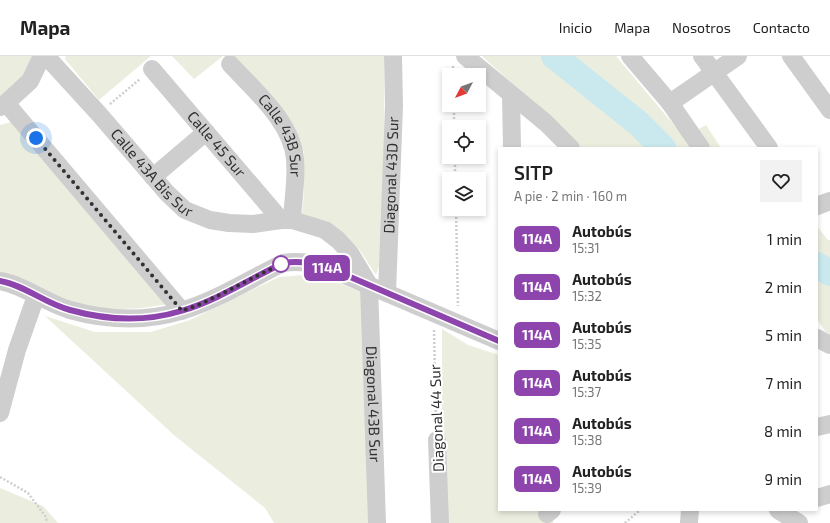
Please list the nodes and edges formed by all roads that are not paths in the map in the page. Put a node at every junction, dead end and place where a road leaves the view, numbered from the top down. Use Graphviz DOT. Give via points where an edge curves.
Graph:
graph roads {
  1 [pos="42,56"];
  2 [pos="46,56"];
  3 [pos="393,56"];
  4 [pos="464,56"];
  5 [pos="630,56"];
  6 [pos="702,56"];
  7 [pos="738,56"];
  8 [pos="791,56"];
  9 [pos="230,64"];
  10 [pos="152,69"];
  11 [pos="714,73"];
  12 [pos="511,95"];
  13 [pos="670,103"];
  14 [pos="3,105"];
  15 [pos="830,110"];
  16 [pos="206,132"];
  17 [pos="512,147"];
  18 [pos="570,147"];
  19 [pos="700,147"];
  20 [pos="768,147"];
  21 [pos="153,177"];
  22 [pos="830,201"];
  23 [pos="818,206"];
  24 [pos="286,220"];
  25 [pos="0,281"];
  26 [pos="369,285"];
  27 [pos="388,293"];
  28 [pos="36,296"];
  29 [pos="182,311"];
  30 [pos="818,339"];
  31 [pos="498,341"];
  32 [pos="830,345"];
  33 [pos="0,413"];
  34 [pos="830,424"];
  35 [pos="818,427"];
  36 [pos="437,440"];
  37 [pos="830,494"];
  38 [pos="818,498"];
  39 [pos="690,511"];
  40 [pos="377,523"];
  41 [pos="440,523"];
  42 [pos="689,523"];
  1 -- 14 [label="street" via="30,81"];
  2 -- 21 [label="street, Calle 43A Bis Sur"];
  3 -- 27 [label="street, Diagonal 43D Sur" via="394,106"];
  4 -- 12 [label="street"];
  5 -- 13 [label="street"];
  6 -- 11 [label="street"];
  7 -- 11 [label="street"];
  8 -- 15 [label="street"];
  9 -- 24 [label="street, Calle 43B Sur" via="274,112 293,143 296,160"];
  10 -- 16 [label="street, Calle 45 Sur"];
  11 -- 13 [label="street"];
  11 -- 20 [label="street"];
  12 -- 17 [label="street"];
  12 -- 18 [label="street" via="546,123"];
  13 -- 19 [label="street"];
  14 -- 29 [label="street"];
  16 -- 21 [label="street"];
  16 -- 24 [label="street, Calle 45 Sur"];
  21 -- 24 [label="street, Calle 43A Bis Sur" via="185,210 210,220 253,224"];
  22 -- 23 [label="street"];
  24 -- 26 [label="street" via="325,230 338,240 350,253"];
  25 -- 28 [label="street"];
  26 -- 27 [label="street"];
  26 -- 29 [label="street" via="334,270 296,261 283,263"];
  26 -- 40 [label="street, Diagonal 43B Sur"];
  27 -- 31 [label="street"];
  28 -- 29 [label="street" via="68,310 111,318 144,318"];
  28 -- 33 [label="street" via="17,350"];
  30 -- 32 [label="street"];
  34 -- 35 [label="street"];
  36 -- 41 [label="street, Diagonal 44 Sur"];
  37 -- 38 [label="street"];
  39 -- 42 [label="street"];
}
